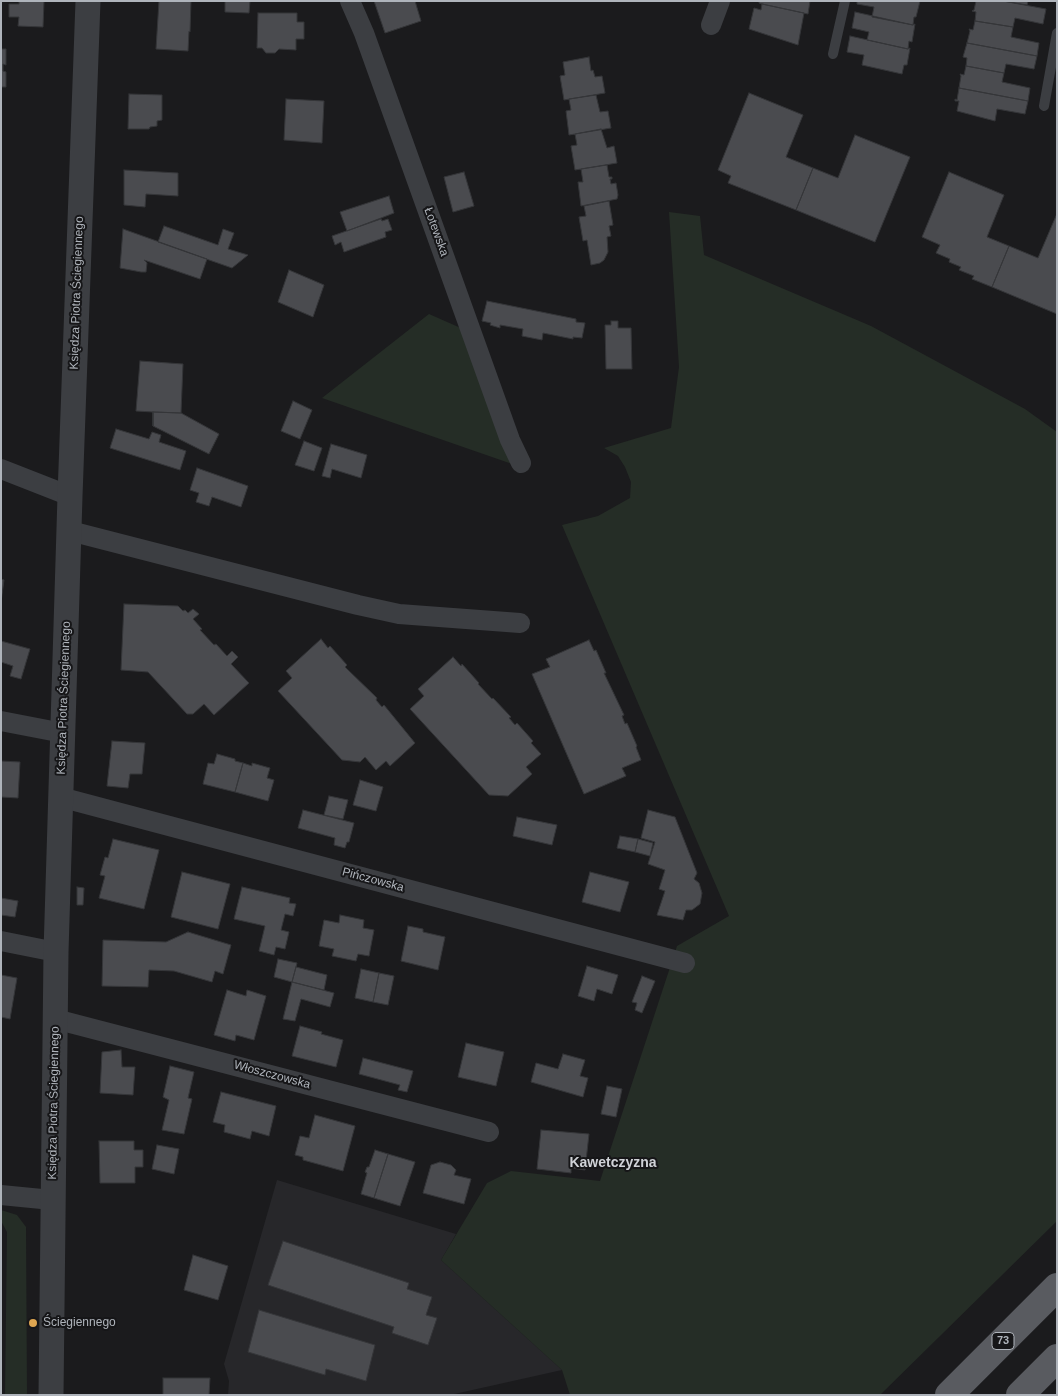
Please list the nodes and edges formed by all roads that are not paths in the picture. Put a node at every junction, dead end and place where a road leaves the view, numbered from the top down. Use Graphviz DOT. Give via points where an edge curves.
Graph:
graph roads {
  1 [pos="88,1"];
  2 [pos="350,1"];
  3 [pos="720,1"];
  4 [pos="844,1"];
  5 [pos="711,25"];
  6 [pos="1057,33"];
  7 [pos="833,54"];
  8 [pos="1044,106"];
  9 [pos="521,463"];
  10 [pos="1,469"];
  11 [pos="70,496"];
  12 [pos="70,531"];
  13 [pos="520,622"];
  14 [pos="1,721"];
  15 [pos="63,733"];
  16 [pos="60,797"];
  17 [pos="1,941"];
  18 [pos="56,952"];
  19 [pos="685,963"];
  20 [pos="55,1019"];
  21 [pos="489,1132"];
  22 [pos="1,1195"];
  23 [pos="52,1200"];
  24 [pos="1057,1287"];
  25 [pos="1057,1358"];
  26 [pos="51,1395"];
  27 [pos="949,1395"];
  28 [pos="1020,1395"];
  1 -- 11 [label="street, Księdza Piotra Ściegiennego"];
  2 -- 9 [label="street, Łotewska"];
  3 -- 5 [label="street"];
  4 -- 7 [label="lane"];
  6 -- 8 [label="lane"];
  10 -- 11 [label="street"];
  11 -- 12 [label="street, Księdza Piotra Ściegiennego"];
  12 -- 13 [label="street" via="398,614"];
  12 -- 15 [label="street, Księdza Piotra Ściegiennego"];
  14 -- 15 [label="street"];
  15 -- 16 [label="street, Księdza Piotra Ściegiennego"];
  16 -- 18 [label="street, Księdza Piotra Ściegiennego"];
  16 -- 19 [label="street, Pińczowska"];
  17 -- 18 [label="street"];
  18 -- 20 [label="street, Księdza Piotra Ściegiennego"];
  20 -- 21 [label="street, Włoszczowska"];
  20 -- 23 [label="street, Księdza Piotra Ściegiennego"];
  22 -- 23 [label="street"];
  23 -- 26 [label="street, Księdza Piotra Ściegiennego"];
  24 -- 27 [label="main road, 73"];
  25 -- 28 [label="main road"];
}
